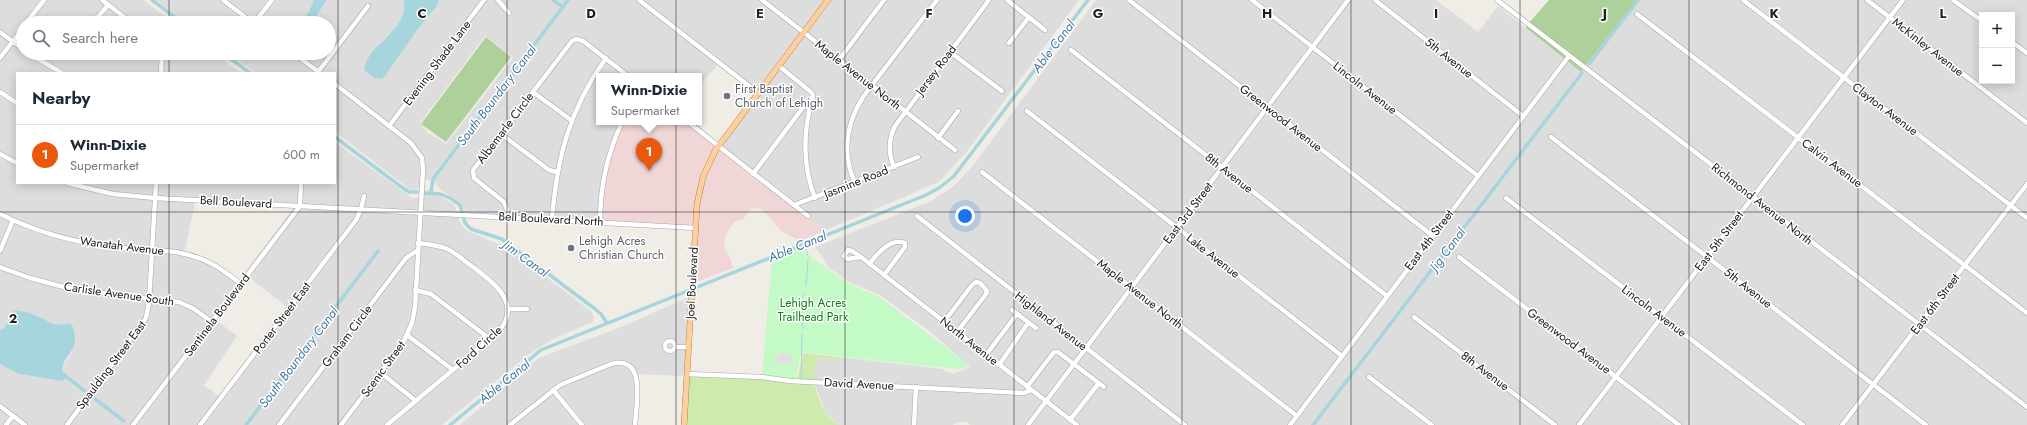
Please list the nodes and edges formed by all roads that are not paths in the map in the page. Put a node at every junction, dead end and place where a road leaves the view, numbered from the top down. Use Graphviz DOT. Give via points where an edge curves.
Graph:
graph roads {
  1 [pos="44,0"];
  2 [pos="102,0"];
  3 [pos="223,0"];
  4 [pos="272,0"];
  5 [pos="484,0"];
  6 [pos="498,0"];
  7 [pos="639,0"];
  8 [pos="828,0"];
  9 [pos="884,0"];
  10 [pos="937,0"];
  11 [pos="989,0"];
  12 [pos="1007,0"];
  13 [pos="1130,0"];
  14 [pos="1252,0"];
  15 [pos="1348,0"];
  16 [pos="1375,0"];
  17 [pos="1497,0"];
  18 [pos="1744,0"];
  19 [pos="1867,0"];
  20 [pos="1903,0"];
  21 [pos="1953,0"];
  22 [pos="766,1"];
  23 [pos="108,5"];
  24 [pos="368,6"];
  25 [pos="509,13"];
  26 [pos="1637,14"];
  27 [pos="31,16"];
  28 [pos="99,16"];
  29 [pos="123,16"];
  30 [pos="245,16"];
  31 [pos="259,16"];
  32 [pos="1029,17"];
  33 [pos="1890,17"];
  34 [pos="1979,19"];
  35 [pos="1045,30"];
  36 [pos="0,32"];
  37 [pos="804,32"];
  38 [pos="16,37"];
  39 [pos="13,41"];
  40 [pos="16,43"];
  41 [pos="1010,43"];
  42 [pos="2015,44"];
  43 [pos="1312,47"];
  44 [pos="336,49"];
  45 [pos="1071,50"];
  46 [pos="950,52"];
  47 [pos="2027,53"];
  48 [pos="1569,56"];
  49 [pos="0,58"];
  50 [pos="606,58"];
  51 [pos="40,60"];
  52 [pos="162,60"];
  53 [pos="303,60"];
  54 [pos="328,60"];
  55 [pos="839,60"];
  56 [pos="779,66"];
  57 [pos="60,72"];
  58 [pos="161,72"];
  59 [pos="319,72"];
  60 [pos="624,73"];
  61 [pos="1844,77"];
  62 [pos="336,85"];
  63 [pos="872,86"];
  64 [pos="1002,91"];
  65 [pos="0,92"];
  66 [pos="533,92"];
  67 [pos="758,93"];
  68 [pos="812,99"];
  69 [pos="16,102"];
  70 [pos="1267,107"];
  71 [pos="958,111"];
  72 [pos="1028,111"];
  73 [pos="905,112"];
  74 [pos="1523,116"];
  75 [pos="571,120"];
  76 [pos="2027,123"];
  77 [pos="621,125"];
  78 [pos="692,125"];
  79 [pos="389,126"];
  80 [pos="501,134"];
  81 [pos="938,138"];
  82 [pos="1551,138"];
  83 [pos="1798,138"];
  84 [pos="718,146"];
  85 [pos="955,150"];
  86 [pos="0,154"];
  87 [pos="918,157"];
  88 [pos="16,163"];
  89 [pos="894,167"];
  90 [pos="1222,167"];
  91 [pos="557,172"];
  92 [pos="982,172"];
  93 [pos="753,174"];
  94 [pos="1478,176"];
  95 [pos="854,183"];
  96 [pos="71,184"];
  97 [pos="156,184"];
  98 [pos="301,184"];
  99 [pos="2027,184"];
  100 [pos="364,196"];
  101 [pos="1753,197"];
  102 [pos="155,198"];
  103 [pos="815,198"];
  104 [pos="1506,198"];
  105 [pos="2011,205"];
  106 [pos="300,206"];
  107 [pos="794,206"];
  108 [pos="362,209"];
  109 [pos="407,212"];
  110 [pos="420,212"];
  111 [pos="0,214"];
  112 [pos="808,216"];
  113 [pos="917,216"];
  114 [pos="506,217"];
  115 [pos="2027,218"];
  116 [pos="552,219"];
  117 [pos="13,220"];
  118 [pos="600,222"];
  119 [pos="1176,227"];
  120 [pos="696,228"];
  121 [pos="1432,236"];
  122 [pos="418,243"];
  123 [pos="152,250"];
  124 [pos="418,250"];
  125 [pos="0,251"];
  126 [pos="861,257"];
  127 [pos="1459,257"];
  128 [pos="1707,257"];
  129 [pos="870,264"];
  130 [pos="1965,265"];
  131 [pos="0,266"];
  132 [pos="884,275"];
  133 [pos="971,278"];
  134 [pos="978,283"];
  135 [pos="241,284"];
  136 [pos="1131,288"];
  137 [pos="416,290"];
  138 [pos="1387,296"];
  139 [pos="149,298"];
  140 [pos="508,309"];
  141 [pos="527,309"];
  142 [pos="1012,310"];
  143 [pos="2027,312"];
  144 [pos="1019,315"];
  145 [pos="1414,317"];
  146 [pos="1662,317"];
  147 [pos="212,322"];
  148 [pos="944,322"];
  149 [pos="1028,323"];
  150 [pos="1919,325"];
  151 [pos="1036,328"];
  152 [pos="957,332"];
  153 [pos="407,335"];
  154 [pos="490,339"];
  155 [pos="675,347"];
  156 [pos="689,347"];
  157 [pos="1086,348"];
  158 [pos="986,355"];
  159 [pos="1342,356"];
  160 [pos="999,364"];
  161 [pos="1074,364"];
  162 [pos="453,370"];
  163 [pos="381,373"];
  164 [pos="687,374"];
  165 [pos="1616,376"];
  166 [pos="1369,377"];
  167 [pos="1098,382"];
  168 [pos="1873,385"];
  169 [pos="916,387"];
  170 [pos="1104,387"];
  171 [pos="1029,388"];
  172 [pos="553,390"];
  173 [pos="416,401"];
  174 [pos="1046,401"];
  175 [pos="0,406"];
  176 [pos="2027,407"];
  177 [pos="13,416"];
  178 [pos="1297,416"];
  179 [pos="1070,420"];
  180 [pos="281,424"];
  181 [pos="6,425"];
  182 [pos="25,425"];
  183 [pos="67,425"];
  184 [pos="133,425"];
  185 [pos="200,425"];
  186 [pos="341,425"];
  187 [pos="387,425"];
  188 [pos="510,425"];
  189 [pos="582,425"];
  190 [pos="635,425"];
  191 [pos="684,425"];
  192 [pos="914,425"];
  193 [pos="1028,425"];
  194 [pos="1077,425"];
  195 [pos="1185,425"];
  196 [pos="1290,425"];
  197 [pos="1432,425"];
  198 [pos="1556,425"];
  199 [pos="1579,425"];
  200 [pos="1679,425"];
  201 [pos="1803,425"];
  202 [pos="1842,425"];
  203 [pos="1926,425"];
  1 -- 27 [label="street"];
  2 -- 23 [label="street"];
  3 -- 30 [label="street"];
  4 -- 31 [label="street"];
  5 -- 79 [label="street, Evening Shade Lane"];
  6 -- 25 [label="street"];
  7 -- 67 [label="street"];
  8 -- 37 [label="main road, Joel Boulevard"];
  9 -- 55 [label="street"];
  10 -- 63 [label="street"];
  11 -- 46 [label="street, Jersey Road"];
  12 -- 32 [label="street"];
  13 -- 70 [label="street, Greenwood Avenue"];
  14 -- 43 [label="street, Lincoln Avenue"];
  15 -- 43 [label="street, East 3rd Street"];
  16 -- 74 [label="street, 5th Avenue"];
  17 -- 48 [label="street, Richmond Avenue North"];
  18 -- 61 [label="street, Clayton Avenue"];
  19 -- 33 [label="street, McKinley Avenue"];
  20 -- 33 [label="street, East 5th Street"];
  21 -- 34 [label="street"];
  22 -- 37 [label="street, Maple Avenue North"];
  23 -- 28 [label="street"];
  23 -- 29 [label="street"];
  24 -- 44 [label="street"];
  26 -- 83 [label="street, Calvin Avenue"];
  32 -- 35 [label="street"];
  32 -- 41 [label="street"];
  33 -- 61 [label="street, East 5th Street"];
  33 -- 76 [label="street, McKinley Avenue"];
  36 -- 39 [label="street"];
  37 -- 55 [label="street, Maple Avenue North"];
  37 -- 56 [label="main road, Joel Boulevard"];
  38 -- 39 [label="street"];
  39 -- 40 [label="street"];
  39 -- 49 [label="street"];
  42 -- 47 [label="street"];
  43 -- 70 [label="street, East 3rd Street"];
  43 -- 94 [label="street, Lincoln Avenue"];
  45 -- 90 [label="street, 8th Avenue"];
  46 -- 64 [label="street"];
  46 -- 73 [label="street, Jersey Road"];
  48 -- 74 [label="street, East 4th Street"];
  48 -- 101 [label="street, Richmond Avenue North"];
  50 -- 60 [label="street"];
  50 -- 66 [label="street, Albemarle Circle" via="583,41 576,39"];
  50 -- 75 [label="street" via="590,82"];
  51 -- 57 [label="street"];
  52 -- 58 [label="street"];
  53 -- 59 [label="street"];
  54 -- 59 [label="street"];
  55 -- 63 [label="street, Maple Avenue North"];
  56 -- 67 [label="main road, Joel Boulevard"];
  56 -- 68 [label="street" via="811,92"];
  61 -- 83 [label="street, East 5th Street"];
  61 -- 105 [label="street, Clayton Avenue"];
  62 -- 79 [label="street, Scenic Street"];
  63 -- 73 [label="street, Maple Avenue North"];
  63 -- 95 [label="street" via="856,110 848,132 848,160"];
  65 -- 69 [label="street"];
  66 -- 75 [label="street"];
  66 -- 80 [label="street, Albemarle Circle"];
  67 -- 84 [label="main road, Joel Boulevard"];
  68 -- 93 [label="street"];
  68 -- 103 [label="street" via="805,149 808,177"];
  70 -- 90 [label="street, East 3rd Street"];
  70 -- 121 [label="street, Greenwood Avenue"];
  71 -- 81 [label="street"];
  72 -- 119 [label="street, Lake Avenue"];
  73 -- 81 [label="street, Maple Avenue North"];
  73 -- 89 [label="street, Jersey Road" via="890,139 889,151"];
  74 -- 94 [label="street, East 4th Street"];
  75 -- 91 [label="street"];
  77 -- 118 [label="street" via="605,169"];
  78 -- 84 [label="street"];
  79 -- 110 [label="street, Scenic Street" via="411,143 422,158"];
  80 -- 91 [label="street" via="549,170"];
  80 -- 114 [label="street, Albemarle Circle" via="473,170 472,175 504,202"];
  81 -- 85 [label="street, Maple Avenue North"];
  82 -- 128 [label="street, 5th Avenue"];
  83 -- 101 [label="street, East 5th Street"];
  83 -- 130 [label="street, Calvin Avenue"];
  84 -- 93 [label="street"];
  84 -- 120 [label="main road, Joel Boulevard" via="703,177"];
  86 -- 88 [label="street"];
  87 -- 89 [label="street, Jasmine Road"];
  89 -- 95 [label="street, Jasmine Road"];
  90 -- 119 [label="street, East 3rd Street"];
  90 -- 138 [label="street, 8th Avenue"];
  91 -- 116 [label="street"];
  92 -- 136 [label="street, Maple Avenue North"];
  93 -- 107 [label="street"];
  94 -- 121 [label="street, East 4th Street"];
  95 -- 103 [label="street, Jasmine Road"];
  96 -- 102 [label="street, Bell Boulevard" via="106,192"];
  97 -- 102 [label="street, Spaulding Street East"];
  98 -- 106 [label="street"];
  99 -- 105 [label="street, East 6th Street"];
  100 -- 108 [label="street"];
  101 -- 128 [label="street, East 5th Street"];
  101 -- 150 [label="street, Richmond Avenue North"];
  102 -- 106 [label="street, Bell Boulevard"];
  102 -- 123 [label="street, Spaulding Street East"];
  103 -- 107 [label="street, Jasmine Road"];
  104 -- 146 [label="street, Lincoln Avenue"];
  105 -- 115 [label="street, Clayton Avenue"];
  105 -- 130 [label="street, East 6th Street"];
  106 -- 108 [label="street, Bell Boulevard"];
  106 -- 135 [label="street, Sentinela Boulevard"];
  107 -- 112 [label="street"];
  108 -- 109 [label="street, Bell Boulevard"];
  108 -- 185 [label="street, Porter Street East"];
  109 -- 110 [label="street, Bell Boulevard North"];
  110 -- 114 [label="street, Bell Boulevard North"];
  110 -- 122 [label="street, Scenic Street"];
  111 -- 117 [label="street, Wanatah Avenue"];
  113 -- 157 [label="street, Highland Avenue"];
  114 -- 116 [label="street, Bell Boulevard North"];
  116 -- 118 [label="street, Bell Boulevard North"];
  117 -- 123 [label="street, Wanatah Avenue" via="88,243"];
  117 -- 125 [label="street"];
  118 -- 120 [label="street, Bell Boulevard North"];
  119 -- 136 [label="street, East 3rd Street"];
  119 -- 159 [label="street, Lake Avenue"];
  120 -- 156 [label="main road, Joel Boulevard"];
  121 -- 138 [label="street, East 4th Street"];
  122 -- 124 [label="street, Scenic Street"];
  122 -- 140 [label="street" via="439,246 456,254 498,286"];
  123 -- 135 [label="street, Wanatah Avenue" via="200,258"];
  123 -- 139 [label="street, Spaulding Street East"];
  124 -- 137 [label="street, Scenic Street"];
  124 -- 180 [label="street, Graham Circle" via="406,258"];
  126 -- 129 [label="street, North Avenue"];
  127 -- 165 [label="street, Greenwood Avenue"];
  128 -- 146 [label="street, East 5th Street"];
  128 -- 168 [label="street, 5th Avenue"];
  129 -- 132 [label="street, North Avenue"];
  129 -- 132 [label="street" via="881,249 898,242 905,243 906,247"];
  130 -- 143 [label="street, Calvin Avenue"];
  130 -- 150 [label="street, East 6th Street"];
  131 -- 139 [label="street, Carlisle Avenue South" via="30,278 75,290"];
  132 -- 148 [label="street, North Avenue"];
  133 -- 134 [label="street"];
  134 -- 148 [label="street" via="972,285"];
  134 -- 152 [label="street" via="985,287 986,294"];
  135 -- 147 [label="street, Sentinela Boulevard"];
  136 -- 157 [label="street, East 3rd Street"];
  136 -- 178 [label="street, Maple Avenue North"];
  137 -- 153 [label="street, Scenic Street" via="414,315"];
  137 -- 154 [label="street" via="431,294"];
  138 -- 159 [label="street, East 4th Street"];
  139 -- 147 [label="street, Carlisle Avenue South" via="185,304"];
  139 -- 183 [label="street, Spaulding Street East" via="145,322"];
  140 -- 141 [label="street"];
  140 -- 154 [label="street, Ford Circle" via="503,327"];
  142 -- 144 [label="street"];
  144 -- 149 [label="street"];
  144 -- 158 [label="street" via="1016,315"];
  145 -- 198 [label="street, 8th Avenue"];
  146 -- 165 [label="street, East 5th Street"];
  146 -- 201 [label="street, Lincoln Avenue"];
  147 -- 184 [label="street, Sentinela Boulevard"];
  148 -- 152 [label="street, North Avenue"];
  149 -- 151 [label="street"];
  149 -- 160 [label="street"];
  150 -- 168 [label="street, East 6th Street"];
  150 -- 176 [label="street, Richmond Avenue North"];
  152 -- 158 [label="street, North Avenue"];
  153 -- 162 [label="street"];
  153 -- 163 [label="street, Scenic Street"];
  154 -- 162 [label="street, Ford Circle"];
  155 -- 156 [label="street"];
  156 -- 164 [label="main road, Joel Boulevard"];
  157 -- 161 [label="street, East 3rd Street"];
  157 -- 195 [label="street, Highland Avenue"];
  158 -- 160 [label="street, North Avenue"];
  159 -- 178 [label="street, East 4th Street"];
  160 -- 171 [label="street, North Avenue"];
  161 -- 167 [label="street"];
  161 -- 171 [label="street" via="1058,352 1054,352"];
  161 -- 174 [label="street, East 3rd Street"];
  162 -- 173 [label="street, Ford Circle"];
  163 -- 173 [label="street"];
  163 -- 186 [label="street, Scenic Street"];
  164 -- 169 [label="street, David Avenue"];
  164 -- 191 [label="main road, Joel Boulevard"];
  165 -- 199 [label="street, East 5th Street"];
  165 -- 200 [label="street, Greenwood Avenue"];
  166 -- 197 [label="street"];
  167 -- 170 [label="street"];
  167 -- 179 [label="street"];
  168 -- 202 [label="street, East 6th Street"];
  168 -- 203 [label="street, 5th Avenue"];
  169 -- 171 [label="street, David Avenue" via="1024,393"];
  169 -- 192 [label="street"];
  171 -- 174 [label="street, North Avenue"];
  172 -- 188 [label="street"];
  172 -- 189 [label="street"];
  172 -- 190 [label="street" via="564,382 611,364 625,364 634,371 637,379"];
  173 -- 187 [label="street, Ford Circle"];
  174 -- 179 [label="street, North Avenue"];
  174 -- 193 [label="street, East 3rd Street"];
  175 -- 177 [label="street"];
  177 -- 181 [label="street"];
  177 -- 182 [label="street"];
  178 -- 196 [label="street, East 4th Street"];
  179 -- 194 [label="street, North Avenue"];
}
